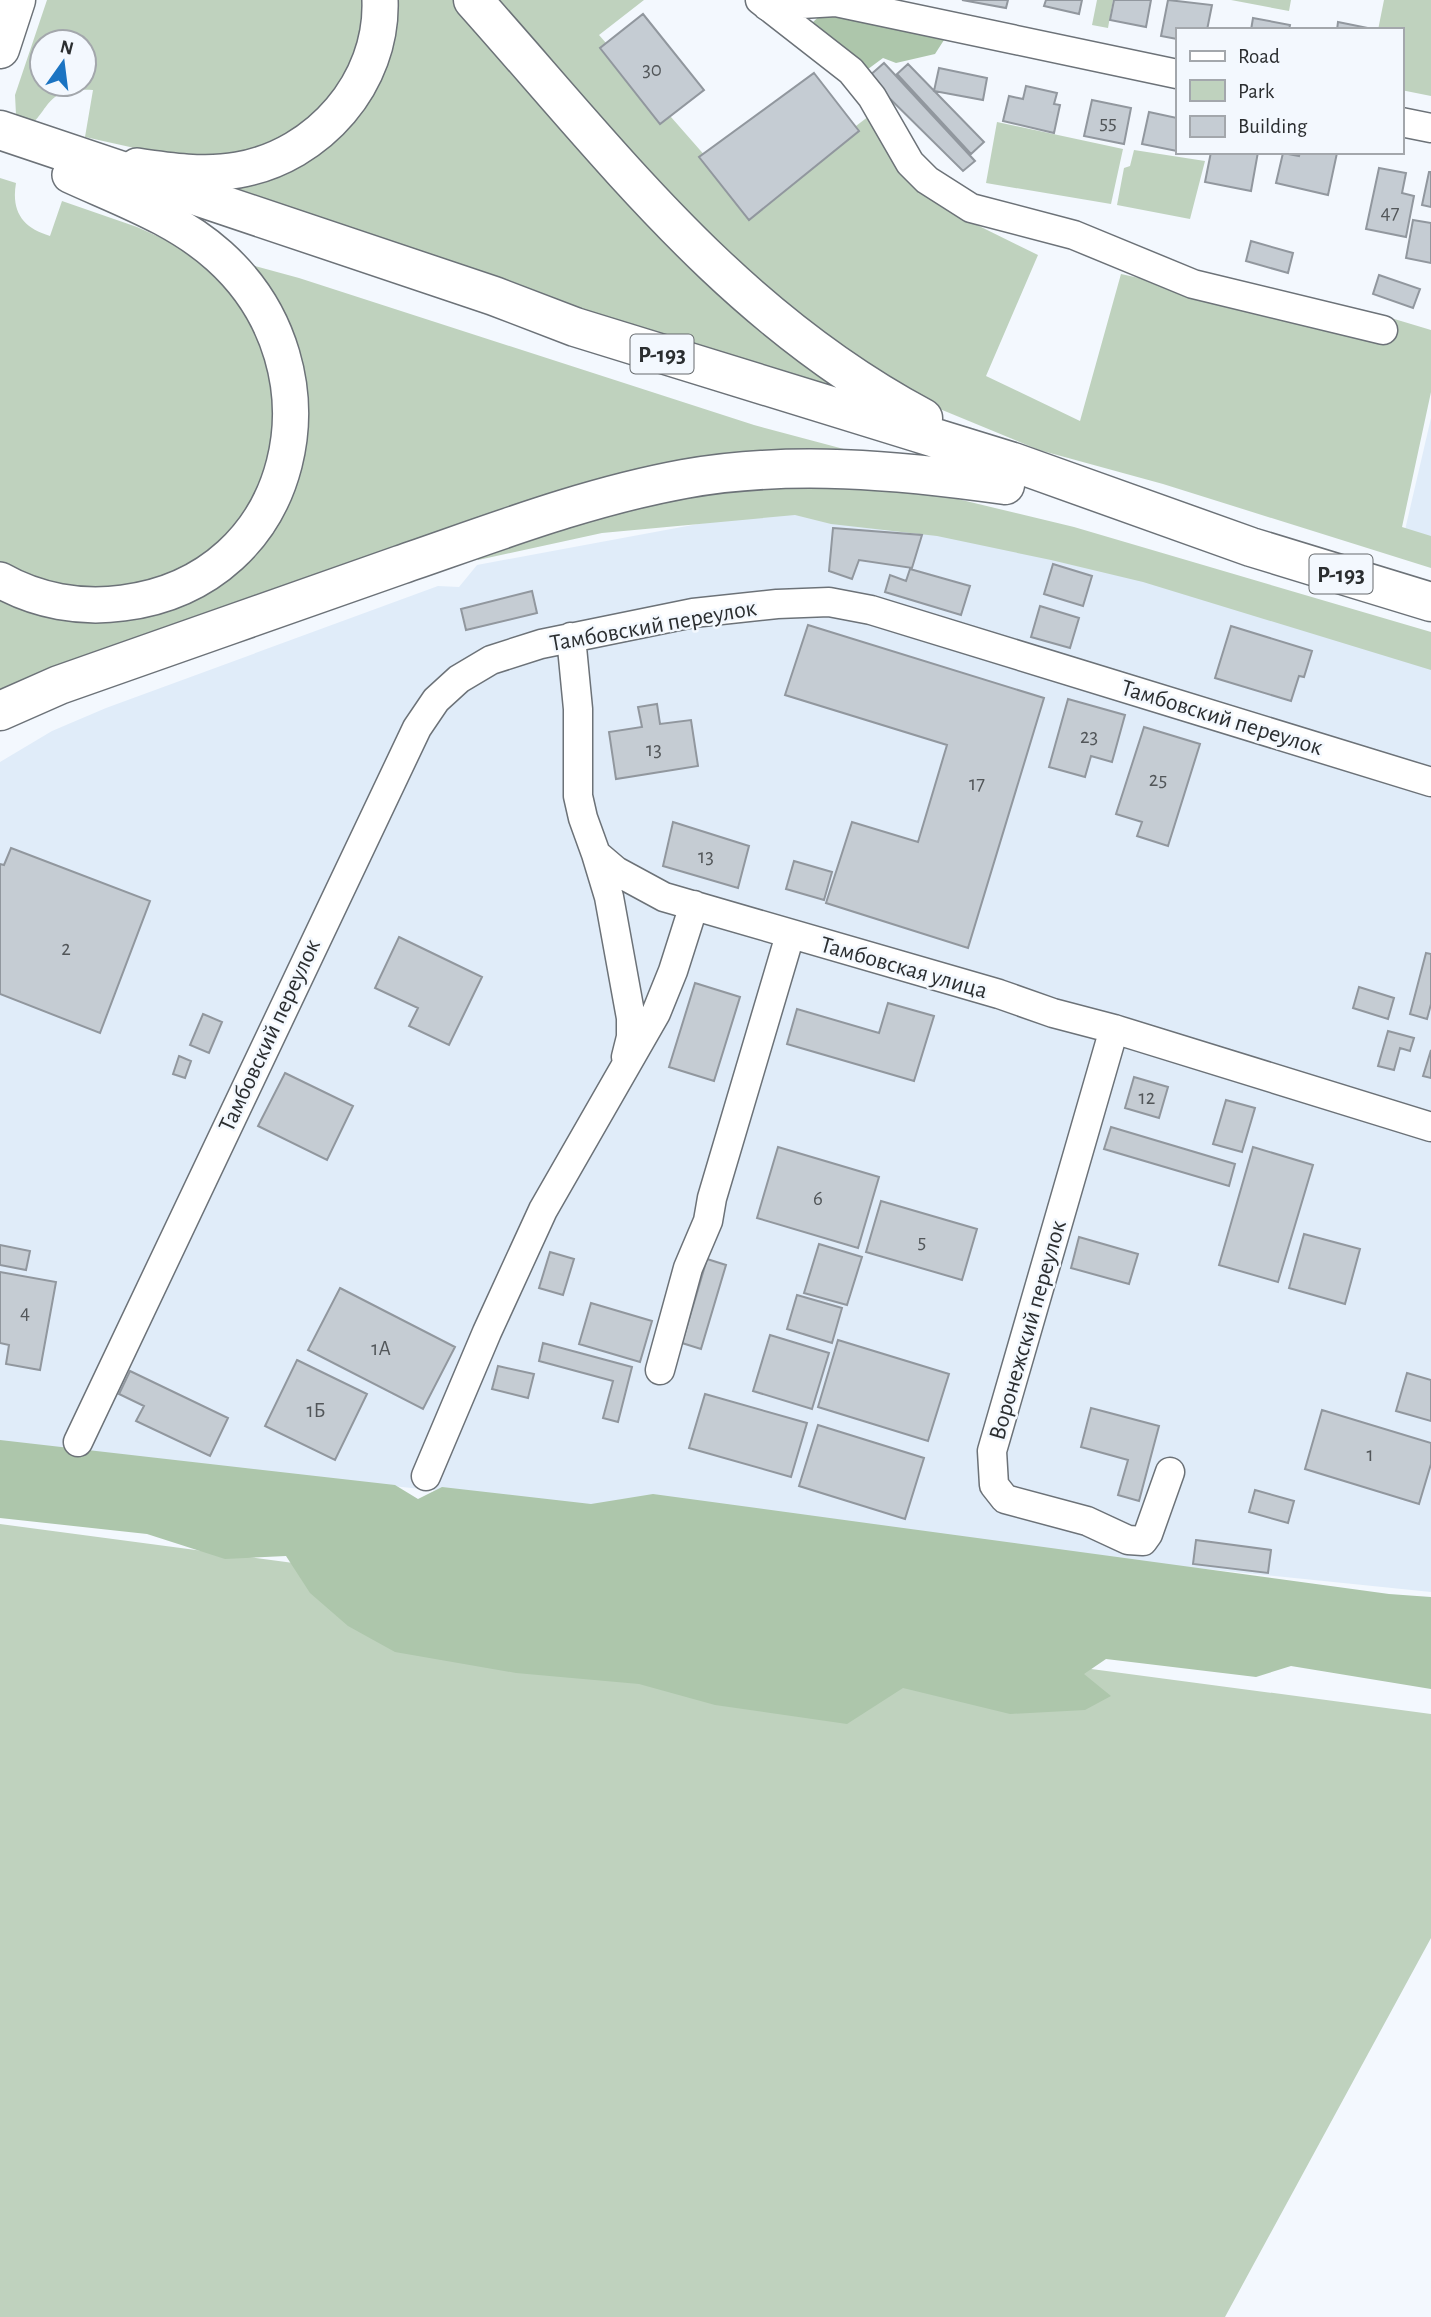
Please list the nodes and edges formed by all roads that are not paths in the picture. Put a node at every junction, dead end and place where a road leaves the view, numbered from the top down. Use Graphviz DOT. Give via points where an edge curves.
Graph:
graph roads {
  1 [pos="16,0"];
  2 [pos="380,0"];
  3 [pos="473,0"];
  4 [pos="763,3"];
  5 [pos="0,49"];
  6 [pos="1176,74"];
  7 [pos="1403,122"];
  8 [pos="1431,128"];
  9 [pos="0,130"];
  10 [pos="0,152"];
  11 [pos="73,165"];
  12 [pos="1383,330"];
  13 [pos="1009,474"];
  14 [pos="0,580"];
  15 [pos="1431,602"];
  16 [pos="571,637"];
  17 [pos="0,711"];
  18 [pos="1431,782"];
  19 [pos="596,854"];
  20 [pos="694,905"];
  21 [pos="790,935"];
  22 [pos="1114,1029"];
  23 [pos="625,1064"];
  24 [pos="1431,1127"];
  25 [pos="660,1370"];
  26 [pos="78,1442"];
  27 [pos="1170,1472"];
  28 [pos="426,1476"];
  1 -- 5 [label="highway"];
  2 -- 11 [label="main road" via="372,61 356,90 324,128 289,152 256,166 203,172"];
  3 -- 13 [label="highway" via="652,205 742,293 865,384"];
  4 -- 6 [label="street" via="836,2"];
  4 -- 12 [label="street" via="851,71 872,97 910,163 927,180 971,208 1074,235 1192,284"];
  7 -- 8 [label="street"];
  9 -- 11 [label="highway, Р-193"];
  10 -- 11 [label="highway, Р-193"];
  11 -- 13 [label="highway, Р-193" via="494,296"];
  11 -- 14 [label="main road" via="172,222 239,276 266,312 286,360 293,424 290,444 271,500 243,541 208,572 168,594 109,605 78,604 47,599"];
  13 -- 15 [label="highway, Р-193"];
  13 -- 17 [label="highway" via="783,469 685,479 638,490 528,520 60,685"];
  16 -- 18 [label="street, Тамбовский переулок" via="693,613 829,602 871,610"];
  16 -- 19 [label="street" via="578,709 578,796"];
  16 -- 26 [label="street, Тамбовский переулок" via="491,660 458,679 425,714"];
  19 -- 20 [label="street, Тамбовская улица" via="616,872 664,897"];
  19 -- 23 [label="street" via="609,897 631,1018"];
  20 -- 21 [label="street, Тамбовская улица"];
  20 -- 23 [label="street" via="656,1013"];
  21 -- 22 [label="street, Тамбовская улица"];
  21 -- 25 [label="street" via="708,1222 688,1268"];
  22 -- 24 [label="street, Тамбовская улица"];
  22 -- 27 [label="street, Воронежский переулок" via="992,1451 994,1485 1005,1499 1143,1541"];
  23 -- 28 [label="street" via="522,1252"];
}
